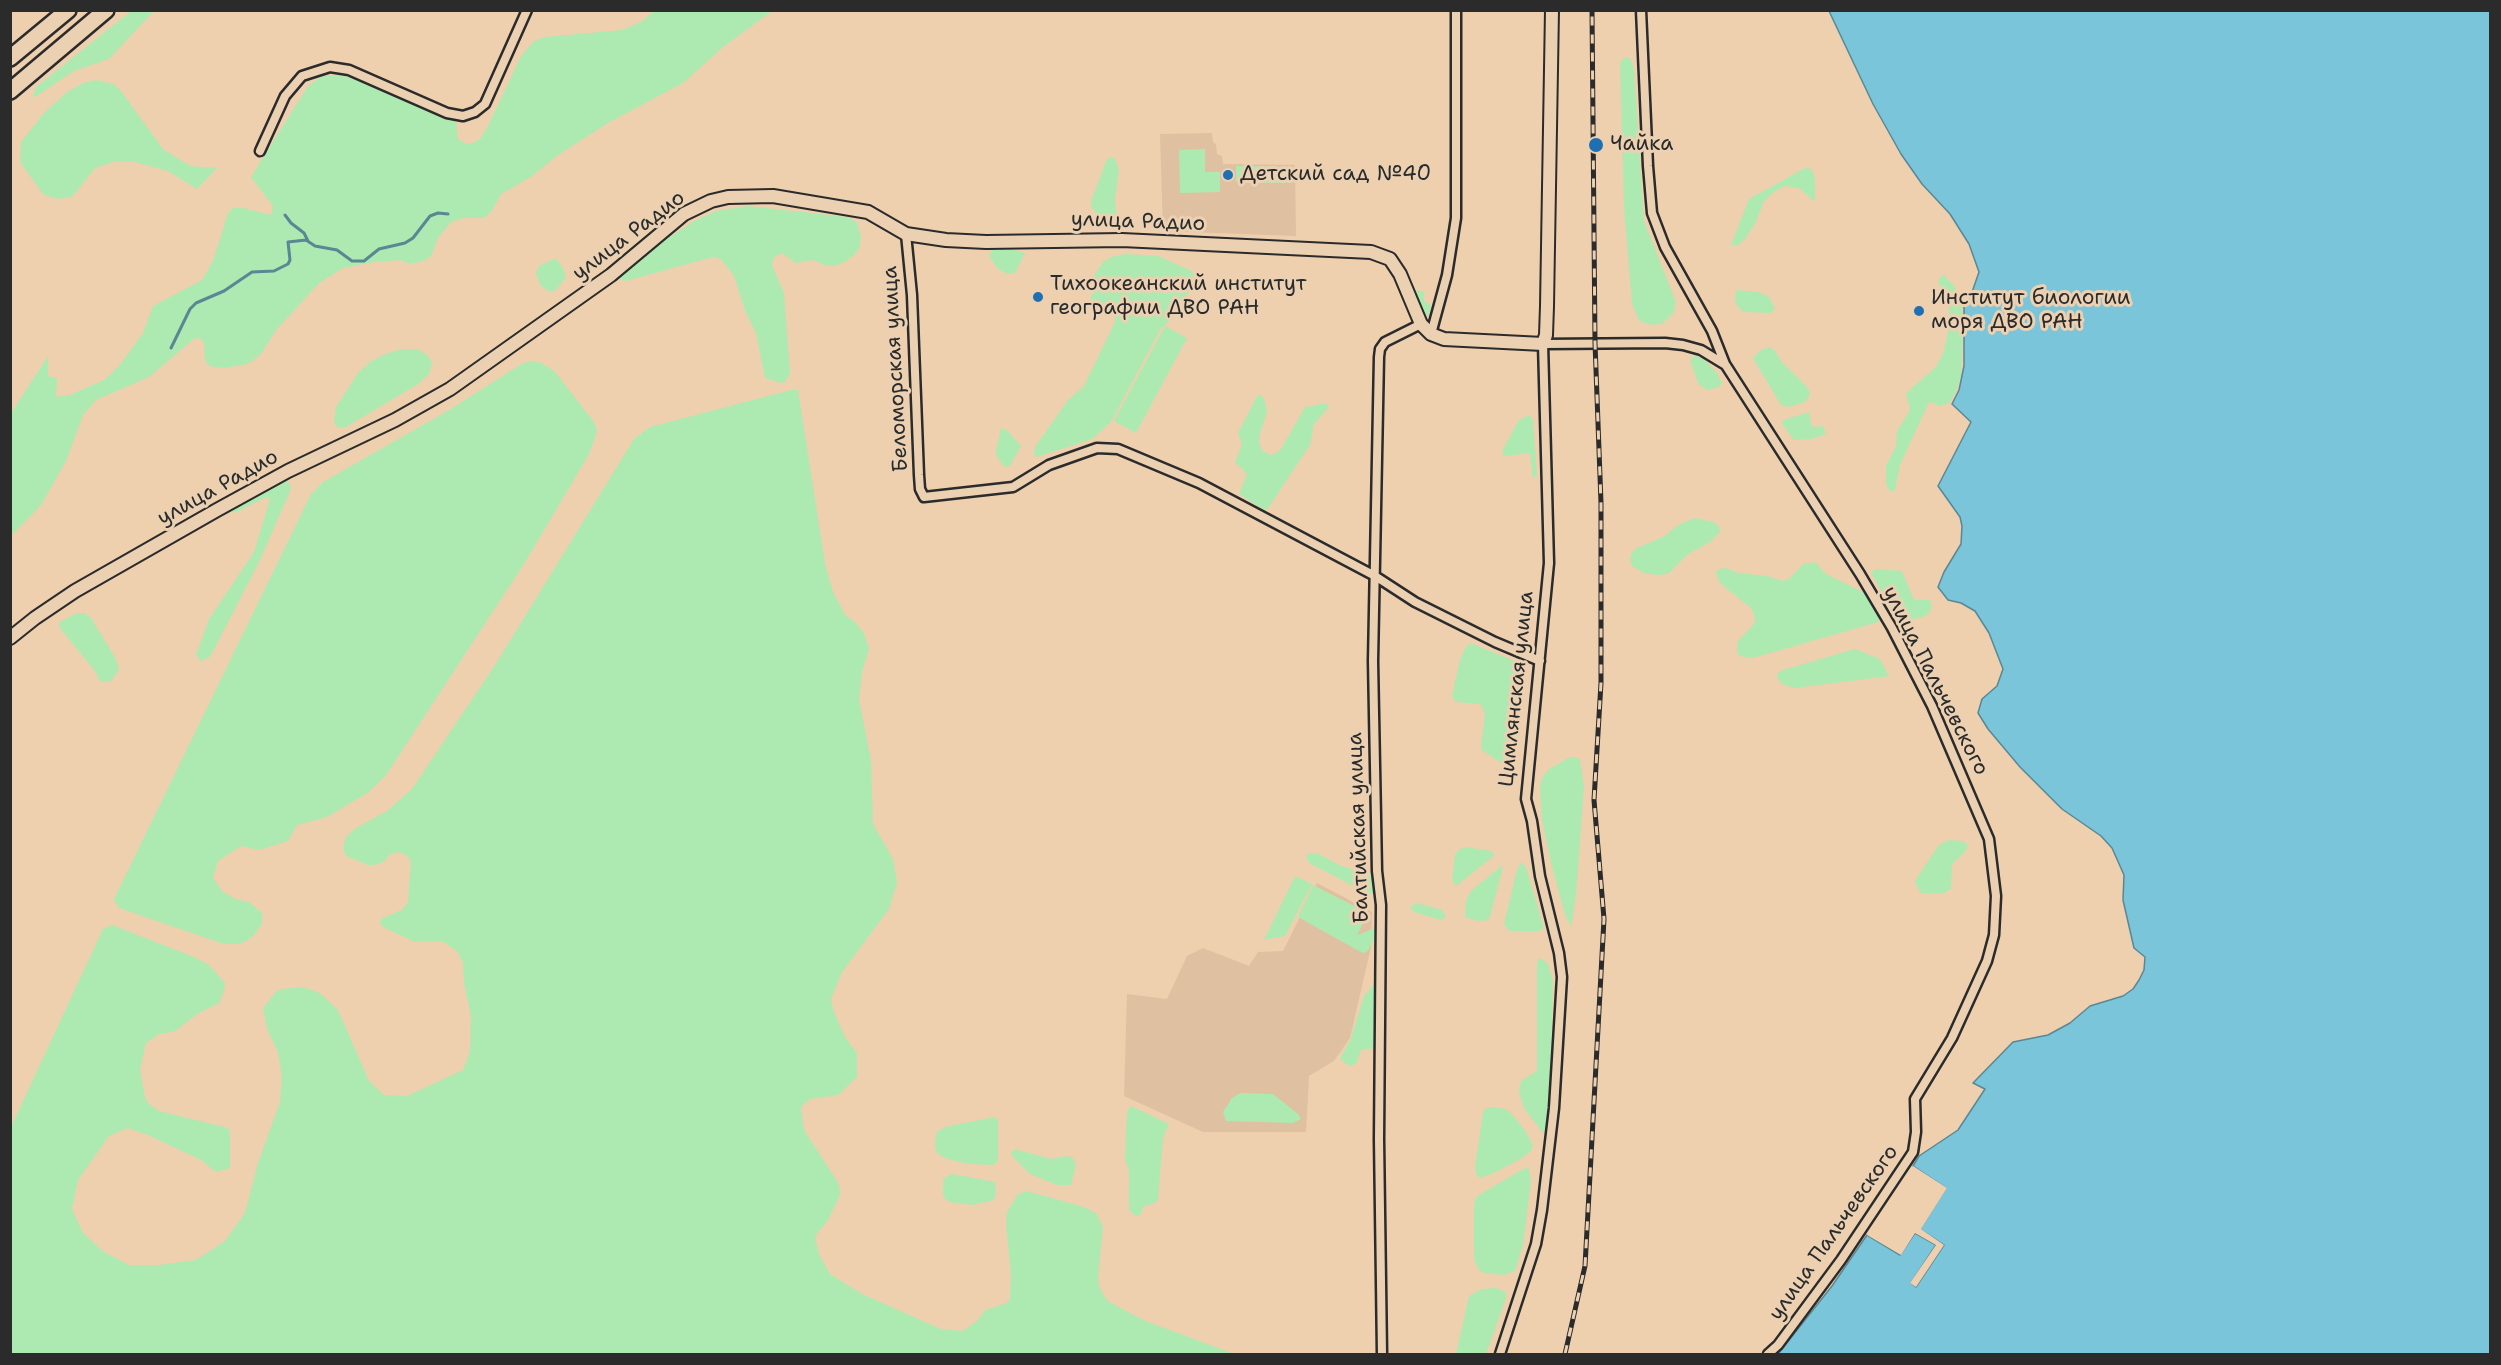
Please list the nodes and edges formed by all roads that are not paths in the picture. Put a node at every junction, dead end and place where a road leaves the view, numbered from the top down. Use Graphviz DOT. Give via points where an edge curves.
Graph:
graph roads {
  1 [pos="68,10"];
  2 [pos="106,10"];
  3 [pos="527,10"];
  4 [pos="1456,10"];
  5 [pos="1552,10"];
  6 [pos="1641,10"];
  7 [pos="10,58"];
  8 [pos="10,91"];
  9 [pos="260,151"];
  10 [pos="906,234"];
  11 [pos="1421,324"];
  12 [pos="1431,334"];
  13 [pos="1543,344"];
  14 [pos="1725,364"];
  15 [pos="1375,576"];
  16 [pos="10,638"];
  17 [pos="1540,661"];
  18 [pos="1382,1354"];
  19 [pos="1500,1354"];
  20 [pos="1768,1354"];
  1 -- 7 [label="highway"];
  2 -- 8 [label="highway"];
  3 -- 9 [label="street" via="485,104 475,112 463,116 447,113 349,70 330,67 302,76 285,96"];
  4 -- 12 [label="street" via="1456,218"];
  5 -- 13 [label="main road"];
  6 -- 14 [label="street, улица Пальчевского" via="1652,213 1665,248 1712,330"];
  10 -- 11 [label="main road, улица Радио" via="946,240 1122,240 1371,252 1386,256 1394,264"];
  10 -- 15 [label="street, Беломорская улица" via="922,494 930,497 1013,487 1049,465 1097,448 1118,449 1199,483"];
  10 -- 16 [label="main road, улица Радио" via="868,212 773,196 728,197 698,206 611,275 450,389 207,516 75,591"];
  11 -- 12 [label="main road"];
  11 -- 15 [label="street, Балтийская улица" via="1385,342 1380,349"];
  12 -- 13 [label="main road" via="1444,339"];
  13 -- 14 [label="street" via="1683,345"];
  13 -- 17 [label="street, Цимлянская улица" via="1549,563"];
  14 -- 20 [label="street, улица Пальчевского" via="1860,574 1932,706 1989,840 1996,896 1994,935 1987,961 1952,1038 1915,1099 1913,1152 1841,1260"];
  15 -- 17 [label="street" via="1415,602"];
  15 -- 18 [label="street, Балтийская улица" via="1373,660 1381,905 1378,1139"];
  17 -- 19 [label="street, Цимлянская улица" via="1526,799 1561,967 1554,1108 1536,1244"];
}
